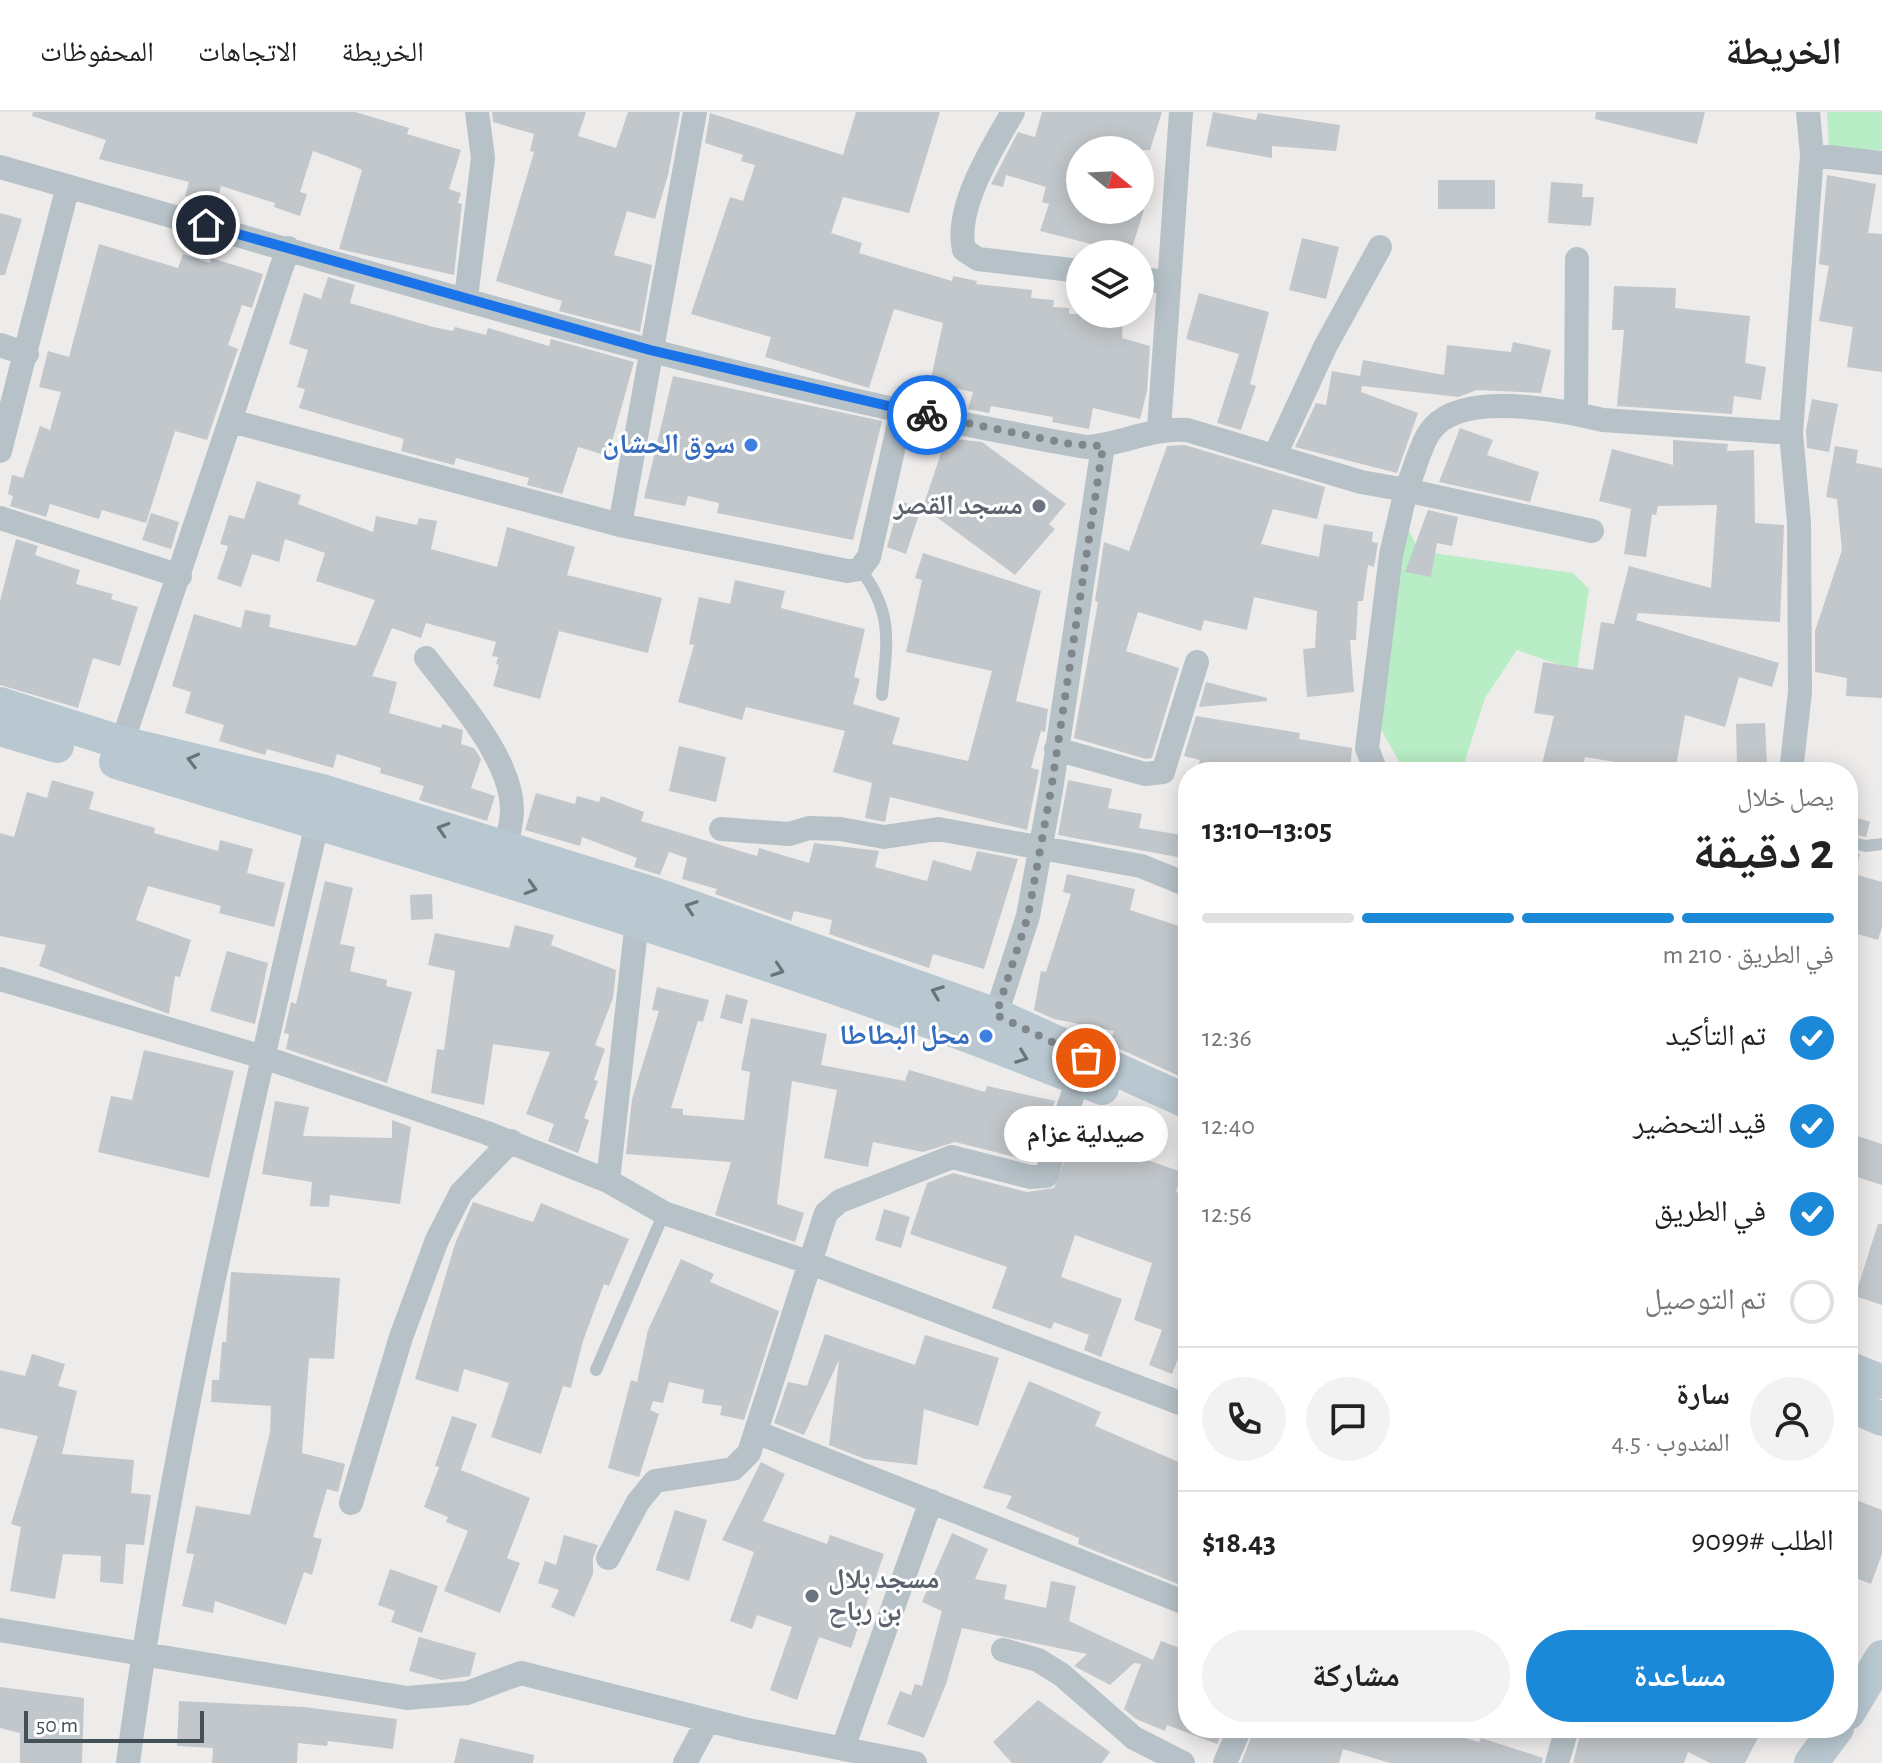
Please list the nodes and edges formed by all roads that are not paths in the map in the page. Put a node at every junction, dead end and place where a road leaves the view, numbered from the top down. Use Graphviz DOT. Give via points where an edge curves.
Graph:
graph roads {
  1 [pos="477,112"];
  2 [pos="695,112"];
  3 [pos="1013,112"];
  4 [pos="1181,112"];
  5 [pos="1808,112"];
  6 [pos="1812,155"];
  7 [pos="1882,163"];
  8 [pos="0,167"];
  9 [pos="68,186"];
  10 [pos="1380,247"];
  11 [pos="288,248"];
  12 [pos="1577,259"];
  13 [pos="1066,269"];
  14 [pos="1154,280"];
  15 [pos="1168,282"];
  16 [pos="466,298"];
  17 [pos="0,345"];
  18 [pos="650,350"];
  19 [pos="27,354"];
  20 [pos="902,410"];
  21 [pos="1576,414"];
  22 [pos="231,421"];
  23 [pos="1159,429"];
  24 [pos="1791,433"];
  25 [pos="1103,446"];
  26 [pos="0,451"];
  27 [pos="1275,455"];
  28 [pos="1406,490"];
  29 [pos="0,518"];
  30 [pos="620,525"];
  31 [pos="1592,531"];
  32 [pos="860,569"];
  33 [pos="180,576"];
  34 [pos="426,658"];
  35 [pos="1197,662"];
  36 [pos="882,695"];
  37 [pos="0,704"];
  38 [pos="0,729"];
  39 [pos="122,743"];
  40 [pos="1056,749"];
  41 [pos="1372,762"];
  42 [pos="1792,762"];
  43 [pos="317,824"];
  44 [pos="721,829"];
  45 [pos="1858,844"];
  46 [pos="1882,844"];
  47 [pos="506,848"];
  48 [pos="1041,849"];
  49 [pos="1178,881"];
  50 [pos="637,921"];
  51 [pos="0,979"];
  52 [pos="996,1015"];
  53 [pos="263,1057"];
  54 [pos="1078,1079"];
  55 [pos="1178,1097"];
  56 [pos="1178,1120"];
  57 [pos="511,1141"];
  58 [pos="608,1181"];
  59 [pos="664,1213"];
  60 [pos="808,1262"];
  61 [pos="596,1370"];
  62 [pos="1858,1372"];
  63 [pos="1882,1381"];
  64 [pos="1178,1402"];
  65 [pos="756,1432"];
  66 [pos="931,1501"];
  67 [pos="351,1503"];
  68 [pos="608,1558"];
  69 [pos="1178,1600"];
  70 [pos="0,1630"];
  71 [pos="1003,1650"];
  72 [pos="144,1656"];
  73 [pos="1882,1657"];
  74 [pos="1858,1697"];
  75 [pos="708,1720"];
  76 [pos="1236,1738"];
  77 [pos="1564,1738"];
  78 [pos="1830,1738"];
  79 [pos="843,1748"];
  80 [pos="128,1763"];
  81 [pos="685,1763"];
  82 [pos="915,1763"];
  83 [pos="1183,1763"];
  84 [pos="1225,1763"];
  85 [pos="1557,1763"];
  86 [pos="1811,1763"];
  1 -- 16 [label="street" via="483,158"];
  2 -- 18 [label="street"];
  3 -- 13 [label="street" via="982,166 960,234 964,250 978,259"];
  4 -- 15 [label="street"];
  5 -- 6 [label="street"];
  6 -- 7 [label="street"];
  6 -- 24 [label="street"];
  8 -- 9 [label="street"];
  9 -- 11 [label="street"];
  9 -- 19 [label="street"];
  10 -- 27 [label="street" via="1325,347"];
  11 -- 16 [label="street"];
  11 -- 22 [label="street"];
  12 -- 21 [label="street"];
  14 -- 15 [label="street"];
  15 -- 23 [label="street"];
  16 -- 18 [label="street"];
  17 -- 19 [label="street"];
  18 -- 20 [label="street"];
  18 -- 30 [label="street"];
  19 -- 26 [label="street"];
  20 -- 25 [label="street"];
  20 -- 32 [label="street" via="869,557"];
  21 -- 24 [label="street"];
  21 -- 28 [label="street" via="1531,406 1451,414 1430,431"];
  22 -- 30 [label="street"];
  22 -- 33 [label="street"];
  23 -- 25 [label="street"];
  23 -- 27 [label="street" via="1187,430"];
  24 -- 42 [label="street" via="1799,522 1800,692"];
  25 -- 40 [label="street"];
  27 -- 28 [label="street"];
  28 -- 31 [label="street"];
  28 -- 41 [label="street" via="1391,555 1367,748"];
  29 -- 33 [label="street"];
  30 -- 32 [label="street" via="847,571"];
  32 -- 36 [label="lane" via="878,592 885,616"];
  33 -- 39 [label="street"];
  34 -- 47 [label="street" via="488,743 506,781 512,810"];
  35 -- 40 [label="street" via="1163,772 1145,774"];
  37 -- 39 [label="main road"];
  38 -- 43 [label="main road"];
  47 -- 39 [label="main road, one-way" via="322,791"];
  40 -- 48 [label="street"];
  43 -- 50 [label="main road, one-way"];
  43 -- 53 [label="street"];
  44 -- 48 [label="street" via="789,834 809,828 840,829 884,837 938,829"];
  45 -- 46 [label="lane"];
  52 -- 47 [label="main road, one-way" via="690,906"];
  48 -- 49 [label="street" via="1141,866"];
  48 -- 52 [label="street" via="1028,916"];
  50 -- 54 [label="main road, one-way"];
  50 -- 58 [label="street"];
  51 -- 53 [label="street"];
  52 -- 55 [label="main road"];
  53 -- 57 [label="street"];
  53 -- 72 [label="street" via="164,1520"];
  54 -- 56 [label="main road"];
  54 -- 60 [label="street" via="1046,1176 1030,1177 952,1157 934,1163 840,1201 826,1213"];
  57 -- 58 [label="street"];
  57 -- 67 [label="street" via="461,1193 437,1240 401,1337"];
  58 -- 59 [label="street"];
  59 -- 60 [label="street"];
  59 -- 61 [label="lane"];
  60 -- 64 [label="street"];
  60 -- 65 [label="street"];
  62 -- 63 [label="main road"];
  65 -- 66 [label="street"];
  65 -- 68 [label="street" via="749,1453 733,1469 655,1481"];
  66 -- 69 [label="street"];
  66 -- 79 [label="street"];
  70 -- 72 [label="street"];
  71 -- 83 [label="street" via="1038,1660 1062,1675 1134,1738"];
  72 -- 75 [label="street" via="407,1698 467,1693 521,1673"];
  72 -- 80 [label="street"];
  73 -- 74 [label="main road"];
  75 -- 79 [label="street"];
  75 -- 81 [label="street"];
  76 -- 84 [label="street"];
  77 -- 85 [label="street"];
  78 -- 86 [label="main road"];
  79 -- 82 [label="street"];
}
